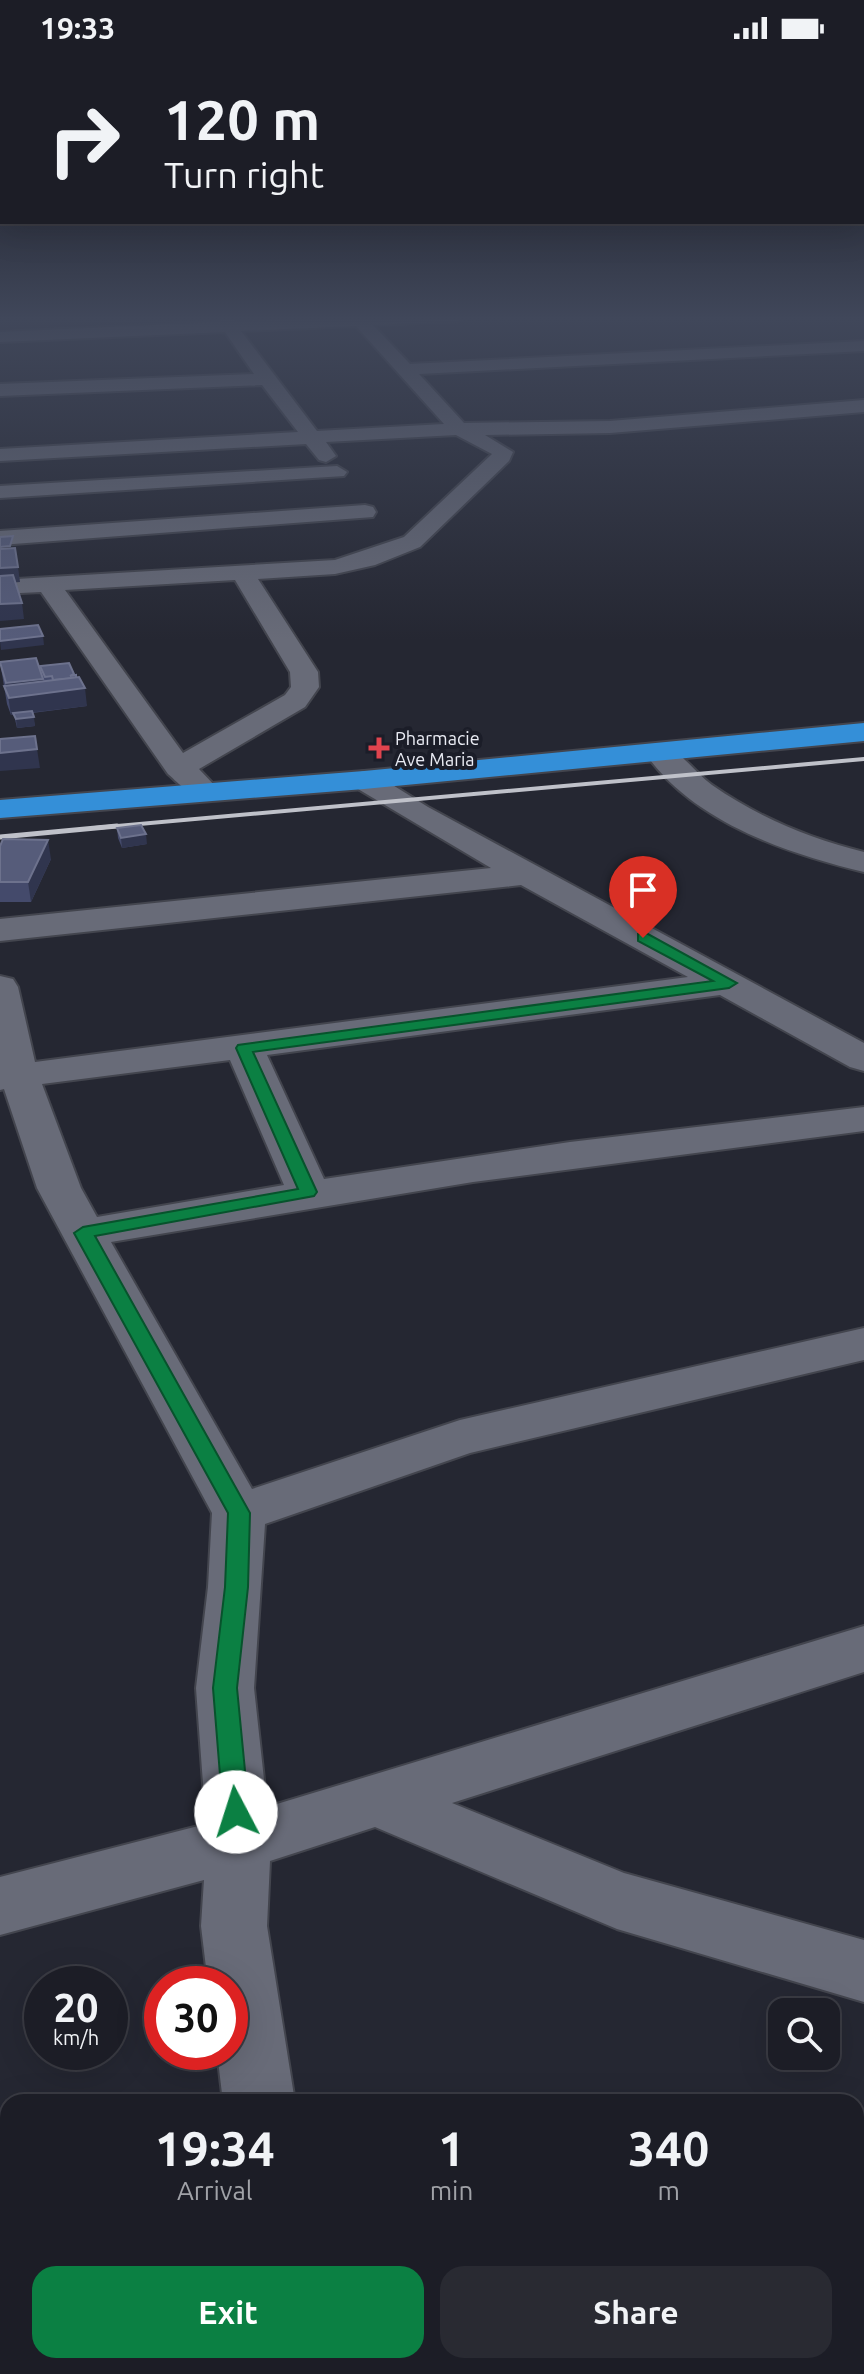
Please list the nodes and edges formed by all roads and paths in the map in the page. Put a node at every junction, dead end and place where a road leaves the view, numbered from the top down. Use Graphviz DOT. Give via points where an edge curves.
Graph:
graph roads {
  1 [pos="303,424"];
  2 [pos="454,424"];
  3 [pos="644,424"];
  4 [pos="459,429"];
  5 [pos="312,436"];
  6 [pos="0,455"];
  7 [pos="337,472"];
  8 [pos="0,492"];
  9 [pos="365,512"];
  10 [pos="0,538"];
  11 [pos="387,552"];
  12 [pos="242,572"];
  13 [pos="47,583"];
  14 [pos="0,587"];
  15 [pos="864,732"];
  16 [pos="660,753"];
  17 [pos="179,768"];
  18 [pos="364,780"];
  19 [pos="208,794"];
  20 [pos="0,809"];
  21 [pos="864,862"];
  22 [pos="528,874"];
  23 [pos="0,930"];
  24 [pos="729,983"];
  25 [pos="0,987"];
  26 [pos="244,1048"];
  27 [pos="864,1059"];
  28 [pos="11,1078"];
  29 [pos="864,1119"];
  30 [pos="308,1192"];
  31 [pos="83,1233"];
  32 [pos="864,1344"];
  33 [pos="239,1513"];
  34 [pos="864,1649"];
  35 [pos="377,1800"];
  36 [pos="239,1843"];
  37 [pos="0,1906"];
  38 [pos="864,1971"];
  39 [pos="258,2094"];
  1 -- 5 [label="street"];
  2 -- 4 [label="street"];
  3 -- 4 [label="street"];
  4 -- 5 [label="street"];
  4 -- 11 [label="street" via="497,446 503,452 499,461 412,542"];
  5 -- 6 [label="street"];
  5 -- 7 [label="street"];
  7 -- 8 [label="street"];
  7 -- 9 [label="street"];
  9 -- 10 [label="street"];
  9 -- 11 [label="street"];
  11 -- 12 [label="street" via="335,567"];
  12 -- 13 [label="street"];
  12 -- 17 [label="street" via="304,672 305,687 295,701"];
  13 -- 14 [label="street"];
  13 -- 17 [label="street"];
  15 -- 16 [label="highway"];
  16 -- 18 [label="highway"];
  16 -- 21 [label="street" via="695,788 763,827 804,846"];
  17 -- 19 [label="street"];
  18 -- 19 [label="highway"];
  18 -- 22 [label="street"];
  19 -- 20 [label="highway"];
  22 -- 23 [label="street"];
  22 -- 24 [label="street"];
  24 -- 26 [label="street"];
  24 -- 27 [label="street"];
  25 -- 28 [label="street"];
  26 -- 28 [label="street"];
  26 -- 30 [label="street"];
  28 -- 31 [label="street"];
  29 -- 30 [label="street"];
  30 -- 31 [label="street"];
  31 -- 33 [label="street"];
  32 -- 33 [label="street" via="460,1438"];
  33 -- 36 [label="street" via="225,1688"];
  34 -- 35 [label="street"];
  35 -- 36 [label="street"];
  35 -- 38 [label="street" via="617,1900"];
  36 -- 37 [label="street"];
  36 -- 39 [label="street" via="234,1926"];
}
